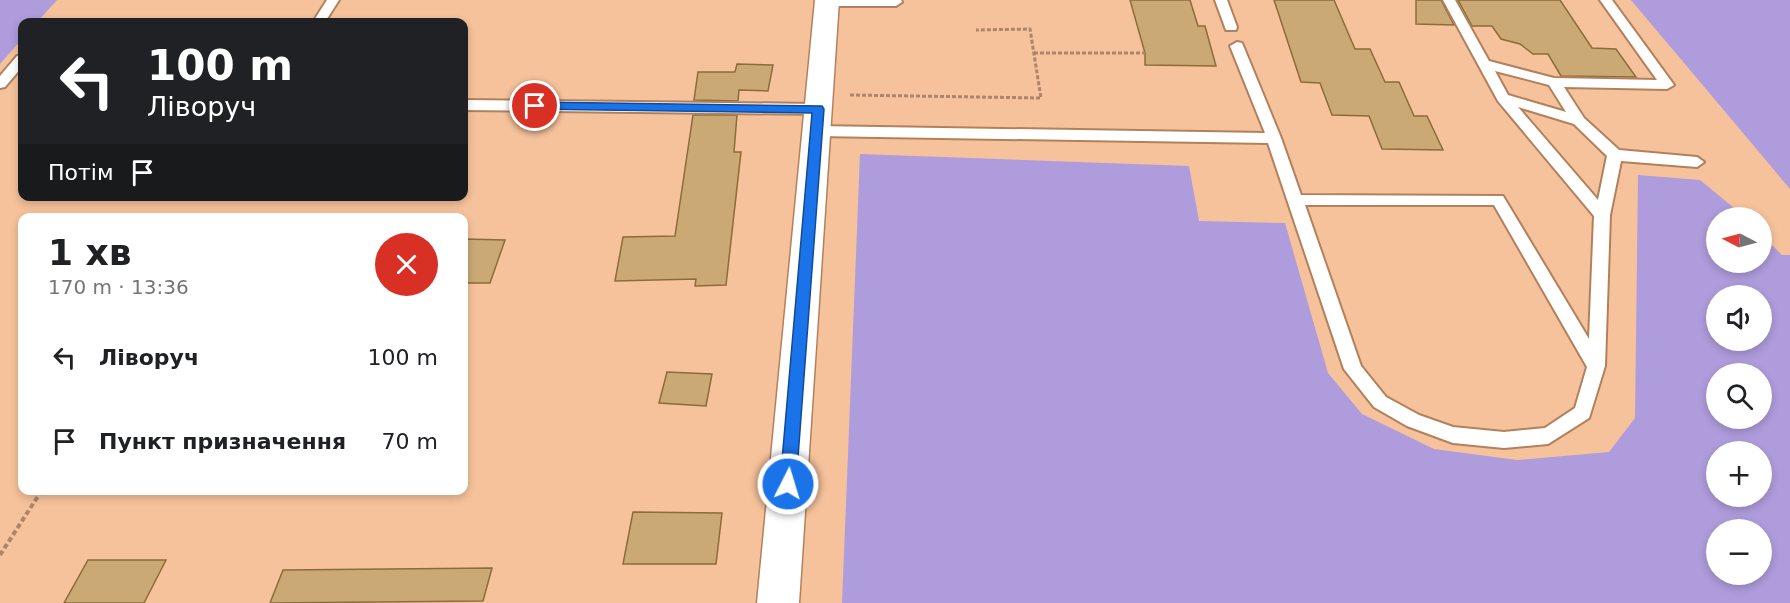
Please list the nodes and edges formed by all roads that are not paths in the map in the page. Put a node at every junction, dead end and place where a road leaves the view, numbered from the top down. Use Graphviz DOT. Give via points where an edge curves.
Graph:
graph roads {
  1 [pos="333,0"];
  2 [pos="1221,0"];
  3 [pos="1449,0"];
  4 [pos="1606,0"];
  5 [pos="826,1"];
  6 [pos="896,2"];
  7 [pos="322,18"];
  8 [pos="1230,27"];
  9 [pos="1237,46"];
  10 [pos="18,63"];
  11 [pos="1484,64"];
  12 [pos="1554,82"];
  13 [pos="0,84"];
  14 [pos="1503,98"];
  15 [pos="468,105"];
  16 [pos="817,120"];
  17 [pos="1579,121"];
  18 [pos="1274,138"];
  19 [pos="1615,155"];
  20 [pos="1696,162"];
  21 [pos="1295,200"];
  22 [pos="1602,215"];
  23 [pos="1596,366"];
  24 [pos="778,603"];
  1 -- 7 [label="lane"];
  2 -- 8 [label="lane"];
  3 -- 11 [label="lane"];
  4 -- 12 [label="lane" via="1667,85"];
  5 -- 6 [label="lane"];
  5 -- 16 [label="street"];
  9 -- 18 [label="lane"];
  10 -- 13 [label="lane"];
  11 -- 12 [label="lane"];
  11 -- 14 [label="lane"];
  12 -- 17 [label="lane"];
  14 -- 17 [label="lane"];
  14 -- 22 [label="lane"];
  15 -- 16 [label="lane"];
  16 -- 18 [label="lane"];
  16 -- 24 [label="street"];
  17 -- 19 [label="lane"];
  18 -- 21 [label="lane"];
  19 -- 20 [label="lane"];
  19 -- 22 [label="lane"];
  21 -- 23 [label="lane" via="1498,200"];
  21 -- 23 [label="lane" via="1353,369 1380,402 1413,421 1453,435 1504,440 1548,436 1583,413"];
  22 -- 23 [label="lane"];
}
